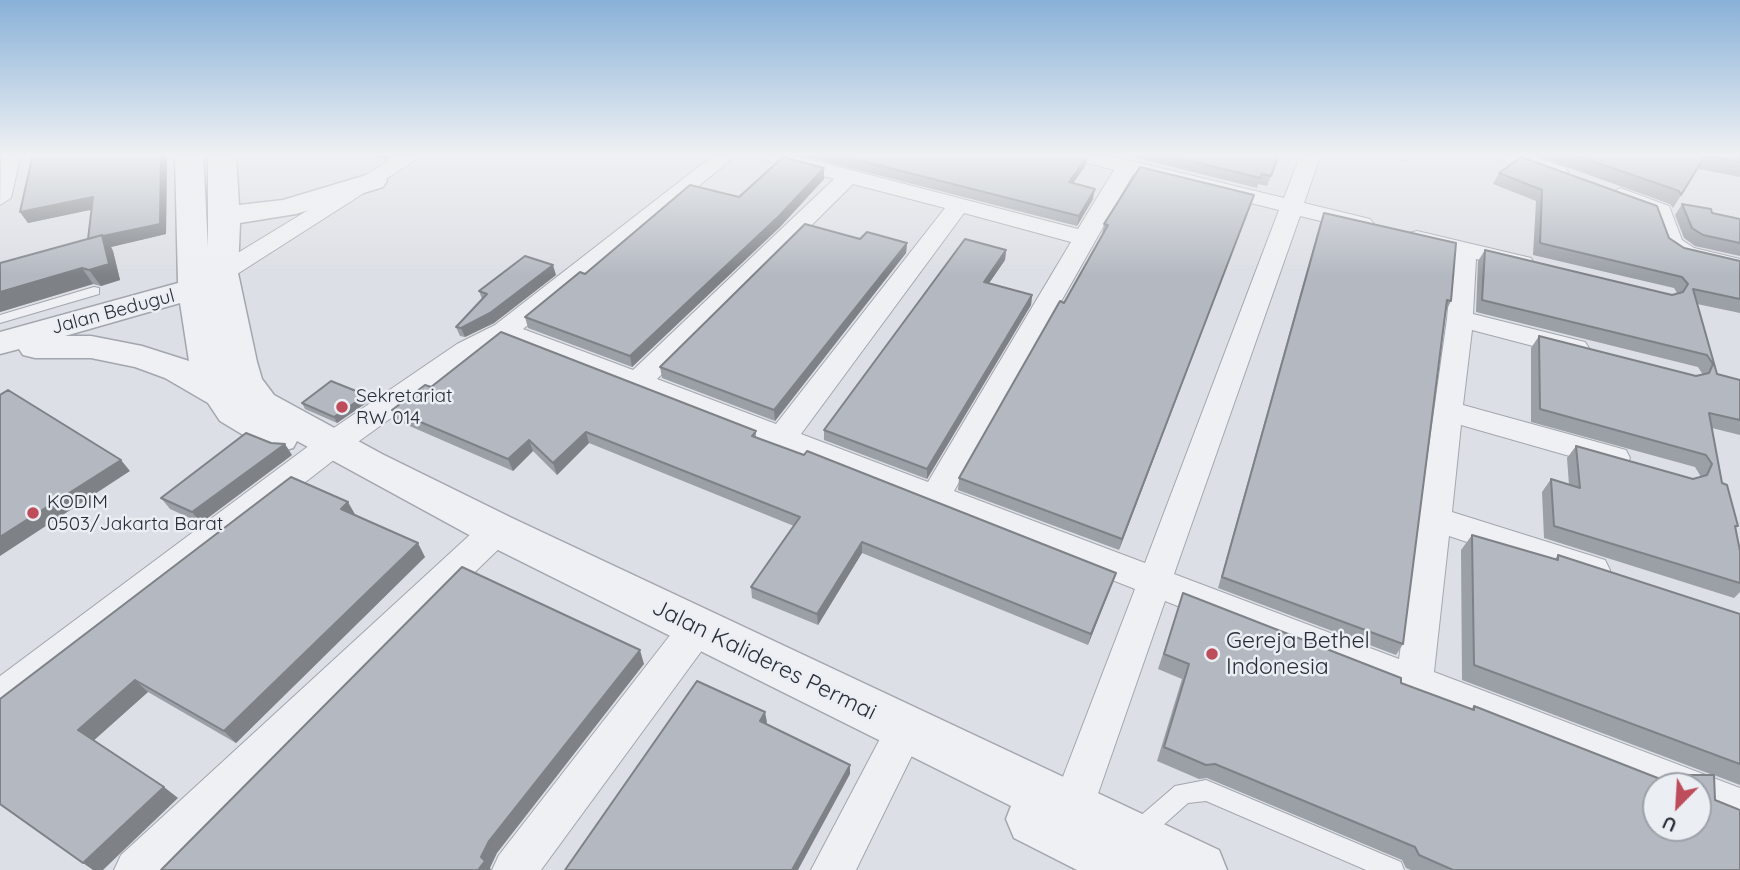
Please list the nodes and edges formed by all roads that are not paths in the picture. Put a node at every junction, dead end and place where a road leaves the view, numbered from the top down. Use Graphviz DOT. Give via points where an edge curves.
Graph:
graph roads {
  1 [pos="195,195"];
  2 [pos="224,195"];
  3 [pos="329,195"];
  4 [pos="351,195"];
  5 [pos="677,195"];
  6 [pos="830,195"];
  7 [pos="920,195"];
  8 [pos="1110,195"];
  9 [pos="1246,195"];
  10 [pos="1297,195"];
  11 [pos="1618,195"];
  12 [pos="959,205"];
  13 [pos="1293,206"];
  14 [pos="225,216"];
  15 [pos="1084,238"];
  16 [pos="1465,249"];
  17 [pos="1740,266"];
  18 [pos="1544,268"];
  19 [pos="208,281"];
  20 [pos="94,291"];
  21 [pos="0,319"];
  22 [pos="1460,319"];
  23 [pos="504,331"];
  24 [pos="0,343"];
  25 [pos="0,349"];
  26 [pos="1594,353"];
  27 [pos="638,382"];
  28 [pos="220,394"];
  29 [pos="1448,411"];
  30 [pos="264,418"];
  31 [pos="782,438"];
  32 [pos="324,450"];
  33 [pos="1643,467"];
  34 [pos="935,497"];
  35 [pos="1434,519"];
  36 [pos="489,537"];
  37 [pos="1620,578"];
  38 [pos="1156,582"];
  39 [pos="690,636"];
  40 [pos="1413,682"];
  41 [pos="0,698"];
  42 [pos="901,740"];
  43 [pos="1647,772"];
  44 [pos="1712,797"];
  45 [pos="1072,808"];
  46 [pos="1740,808"];
  47 [pos="1128,860"];
  48 [pos="136,870"];
  49 [pos="514,870"];
  50 [pos="833,870"];
  51 [pos="1199,870"];
  52 [pos="1393,870"];
  1 -- 19 [label="street"];
  2 -- 14 [label="street"];
  3 -- 14 [label="street" via="286,208"];
  4 -- 19 [label="street"];
  5 -- 23 [label="street"];
  6 -- 27 [label="street"];
  7 -- 12 [label="street"];
  8 -- 15 [label="street"];
  9 -- 13 [label="street"];
  10 -- 13 [label="street"];
  11 -- 17 [label="street" via="1661,211 1671,244 1686,253"];
  12 -- 15 [label="street"];
  12 -- 31 [label="street"];
  13 -- 16 [label="street"];
  13 -- 38 [label="street"];
  14 -- 19 [label="street"];
  15 -- 34 [label="street"];
  16 -- 18 [label="street"];
  16 -- 22 [label="street"];
  19 -- 24 [label="street, Jalan Bedugul"];
  19 -- 28 [label="street" via="210,379"];
  19 -- 30 [label="street"];
  20 -- 21 [label="lane"];
  22 -- 26 [label="street"];
  22 -- 29 [label="street"];
  23 -- 27 [label="street"];
  23 -- 32 [label="street" via="467,350"];
  25 -- 28 [label="street" via="66,346 117,351 160,363"];
  27 -- 31 [label="street"];
  28 -- 30 [label="street" via="233,412"];
  29 -- 33 [label="street"];
  29 -- 35 [label="street"];
  30 -- 32 [label="street, Jalan Kalideres Permai"];
  31 -- 34 [label="street"];
  32 -- 36 [label="street, Jalan Kalideres Permai"];
  32 -- 41 [label="street"];
  34 -- 38 [label="street"];
  35 -- 37 [label="street"];
  35 -- 40 [label="street"];
  36 -- 39 [label="street, Jalan Kalideres Permai"];
  36 -- 48 [label="street"];
  38 -- 40 [label="street"];
  38 -- 45 [label="street"];
  39 -- 42 [label="street, Jalan Kalideres Permai"];
  39 -- 49 [label="street"];
  40 -- 43 [label="street"];
  42 -- 45 [label="street, Jalan Kalideres Permai"];
  42 -- 47 [label="street, Jalan Kalideres Permai"];
  42 -- 50 [label="street"];
  44 -- 46 [label="street"];
  45 -- 47 [label="street, Jalan Kalideres Permai"];
  47 -- 51 [label="street, Jalan Kalideres Permai"];
  47 -- 52 [label="lane" via="1183,793 1206,790"];
}
